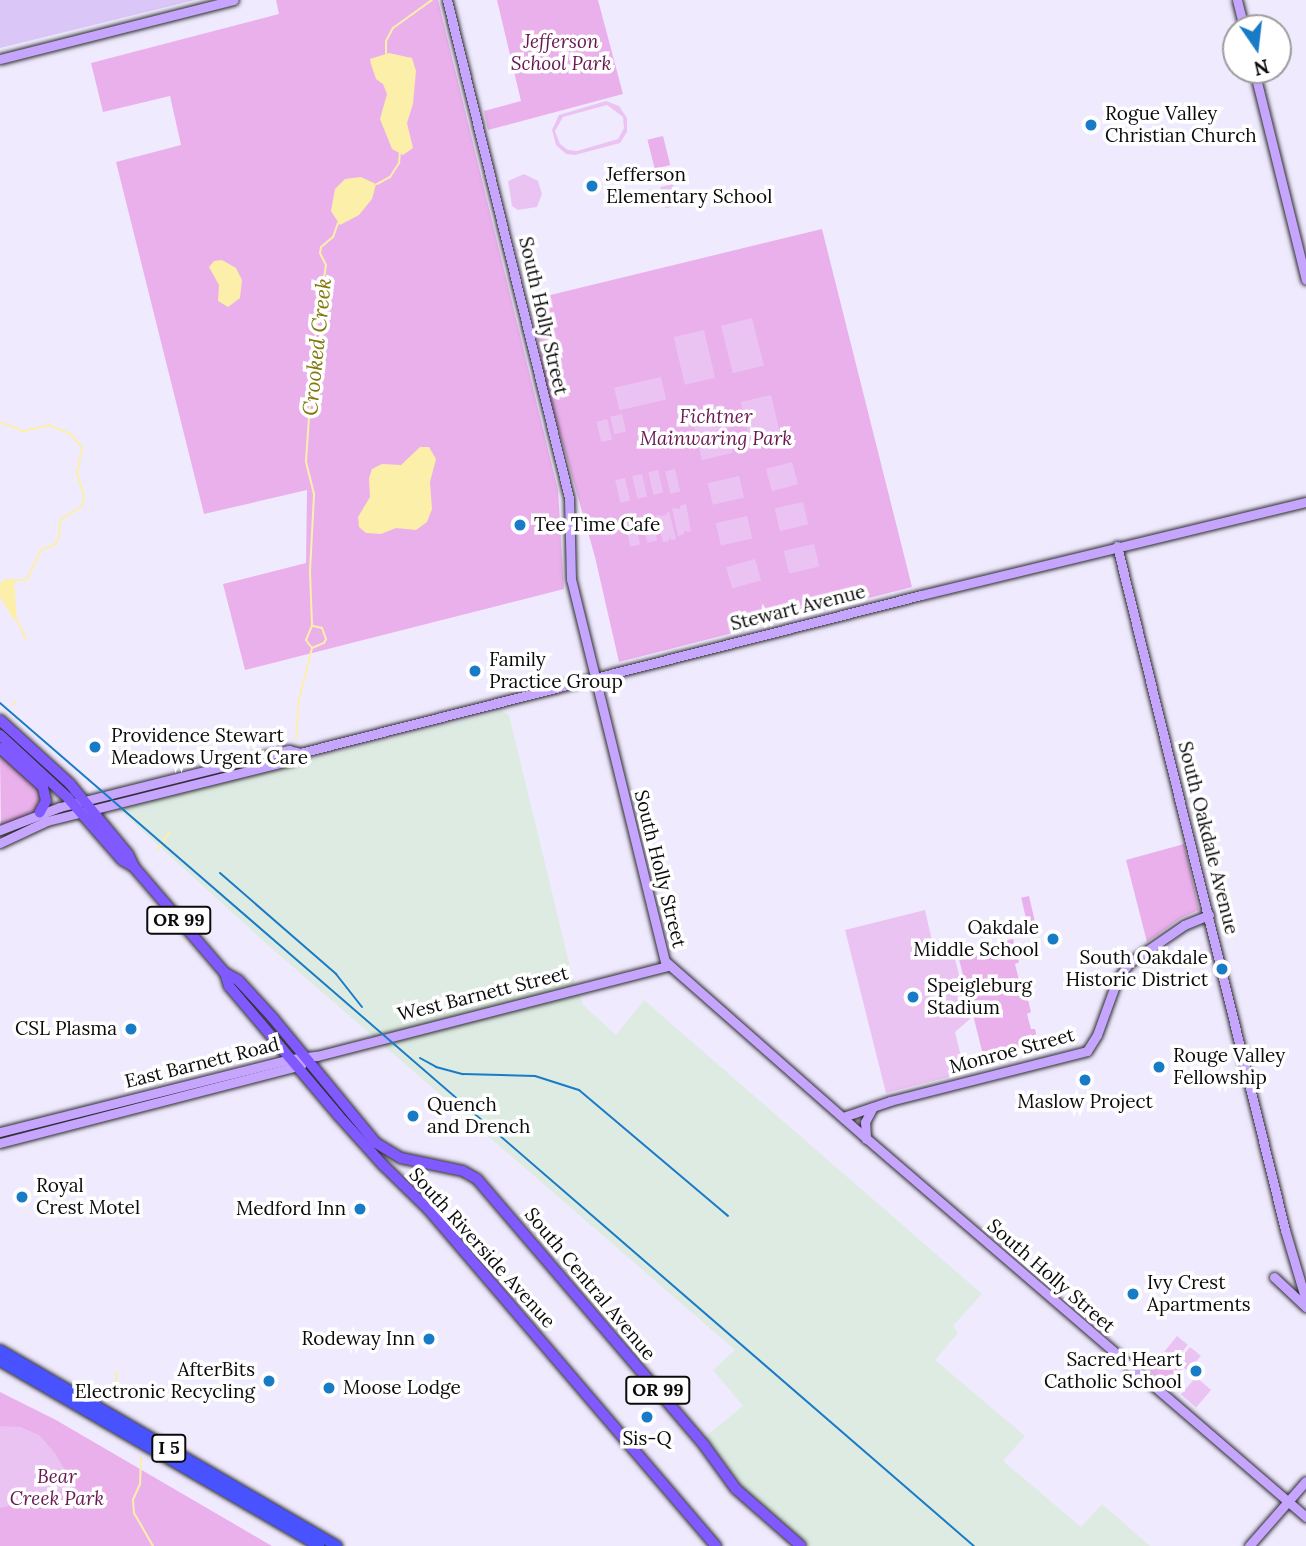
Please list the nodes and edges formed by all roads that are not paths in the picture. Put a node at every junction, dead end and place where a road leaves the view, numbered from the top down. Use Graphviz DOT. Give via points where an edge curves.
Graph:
graph roads {
  1 [pos="234,0"];
  2 [pos="447,0"];
  3 [pos="0,59"];
  4 [pos="1257,84"];
  5 [pos="1306,280"];
  6 [pos="1306,502"];
  7 [pos="1117,546"];
  8 [pos="596,679"];
  9 [pos="0,720"];
  10 [pos="0,735"];
  11 [pos="0,748"];
  12 [pos="300,753"];
  13 [pos="257,757"];
  14 [pos="203,782"];
  15 [pos="73,804"];
  16 [pos="88,805"];
  17 [pos="40,812"];
  18 [pos="80,812"];
  19 [pos="0,830"];
  20 [pos="0,843"];
  21 [pos="134,867"];
  22 [pos="1209,915"];
  23 [pos="668,965"];
  24 [pos="225,973"];
  25 [pos="240,1000"];
  26 [pos="272,1017"];
  27 [pos="306,1058"];
  28 [pos="291,1059"];
  29 [pos="298,1068"];
  30 [pos="209,1079"];
  31 [pos="172,1100"];
  32 [pos="874,1107"];
  33 [pos="844,1117"];
  34 [pos="0,1132"];
  35 [pos="866,1139"];
  36 [pos="0,1143"];
  37 [pos="383,1149"];
  38 [pos="410,1160"];
  39 [pos="404,1186"];
  40 [pos="1274,1277"];
  41 [pos="1306,1300"];
  42 [pos="1306,1307"];
  43 [pos="0,1350"];
  44 [pos="0,1361"];
  45 [pos="1306,1481"];
  46 [pos="1288,1502"];
  47 [pos="1306,1517"];
  48 [pos="319,1546"];
  49 [pos="337,1546"];
  50 [pos="716,1546"];
  51 [pos="801,1546"];
  52 [pos="1249,1546"];
  1 -- 3 [label="street"];
  2 -- 8 [label="street, South Holly Street" via="569,498 572,579"];
  4 -- 5 [label="street"];
  6 -- 7 [label="street, Stewart Avenue"];
  7 -- 8 [label="street, Stewart Avenue"];
  7 -- 22 [label="street, South Oakdale Avenue"];
  8 -- 12 [label="street, Stewart Avenue"];
  8 -- 23 [label="street, South Holly Street"];
  9 -- 16 [label="main road, OR 99"];
  10 -- 15 [label="main road, OR 99"];
  11 -- 17 [label="main road" via="43,787 46,801"];
  12 -- 13 [label="street, Stewart Avenue" via="289,750"];
  12 -- 14 [label="street, Stewart Avenue" via="292,760"];
  13 -- 14 [label="street" via="253,763 219,772"];
  13 -- 16 [label="street, Stewart Avenue"];
  14 -- 16 [label="street, Stewart Avenue"];
  15 -- 16 [label="street, Stewart Avenue"];
  15 -- 17 [label="street, Stewart Avenue"];
  15 -- 18 [label="main road, South Riverside Avenue / OR 99"];
  16 -- 18 [label="street, Stewart Avenue"];
  16 -- 21 [label="main road, South Riverside Avenue / OR 99"];
  17 -- 19 [label="street, Stewart Avenue"];
  18 -- 20 [label="street, Stewart Avenue" via="32,826"];
  18 -- 21 [label="main road, South Riverside Avenue / OR 99" via="122,860"];
  21 -- 24 [label="main road, South Riverside Avenue / OR 99"];
  22 -- 32 [label="street, Monroe Street" via="1184,925 1124,969 1087,1051"];
  22 -- 41 [label="street, South Oakdale Avenue"];
  23 -- 27 [label="street, West Barnett Street"];
  23 -- 33 [label="street, South Holly Street"];
  24 -- 25 [label="main road, South Riverside Avenue / OR 99"];
  24 -- 26 [label="main road, South Riverside Avenue / OR 99" via="238,980"];
  25 -- 26 [label="main road" via="247,998"];
  25 -- 28 [label="main road, South Riverside Avenue / OR 99"];
  26 -- 27 [label="main road, South Riverside Avenue / OR 99"];
  27 -- 28 [label="street, East Barnett Road"];
  27 -- 29 [label="street, East Barnett Road"];
  27 -- 37 [label="main road, South Riverside Avenue / OR 99"];
  28 -- 29 [label="main road, South Riverside Avenue / OR 99"];
  28 -- 30 [label="street, East Barnett Road"];
  29 -- 31 [label="street, East Barnett Road"];
  29 -- 39 [label="main road, South Riverside Avenue / OR 99"];
  30 -- 31 [label="street" via="208,1085 181,1092"];
  30 -- 34 [label="street, East Barnett Road"];
  31 -- 36 [label="street, East Barnett Road"];
  32 -- 33 [label="street, Monroe Street"];
  32 -- 35 [label="street" via="865,1122"];
  33 -- 35 [label="street, South Holly Street"];
  35 -- 46 [label="street, South Holly Street"];
  37 -- 38 [label="main road, South Central Avenue / OR 99"];
  38 -- 39 [label="main road" via="398,1166"];
  38 -- 51 [label="main road, South Central Avenue / OR 99" via="463,1171 484,1186 704,1445 736,1489"];
  39 -- 50 [label="main road, South Riverside Avenue / OR 99"];
  40 -- 42 [label="street"];
  43 -- 49 [label="highway, I 5"];
  44 -- 48 [label="highway, I 5"];
  45 -- 46 [label="street"];
  46 -- 47 [label="street, South Holly Street"];
  46 -- 52 [label="street"];
}
